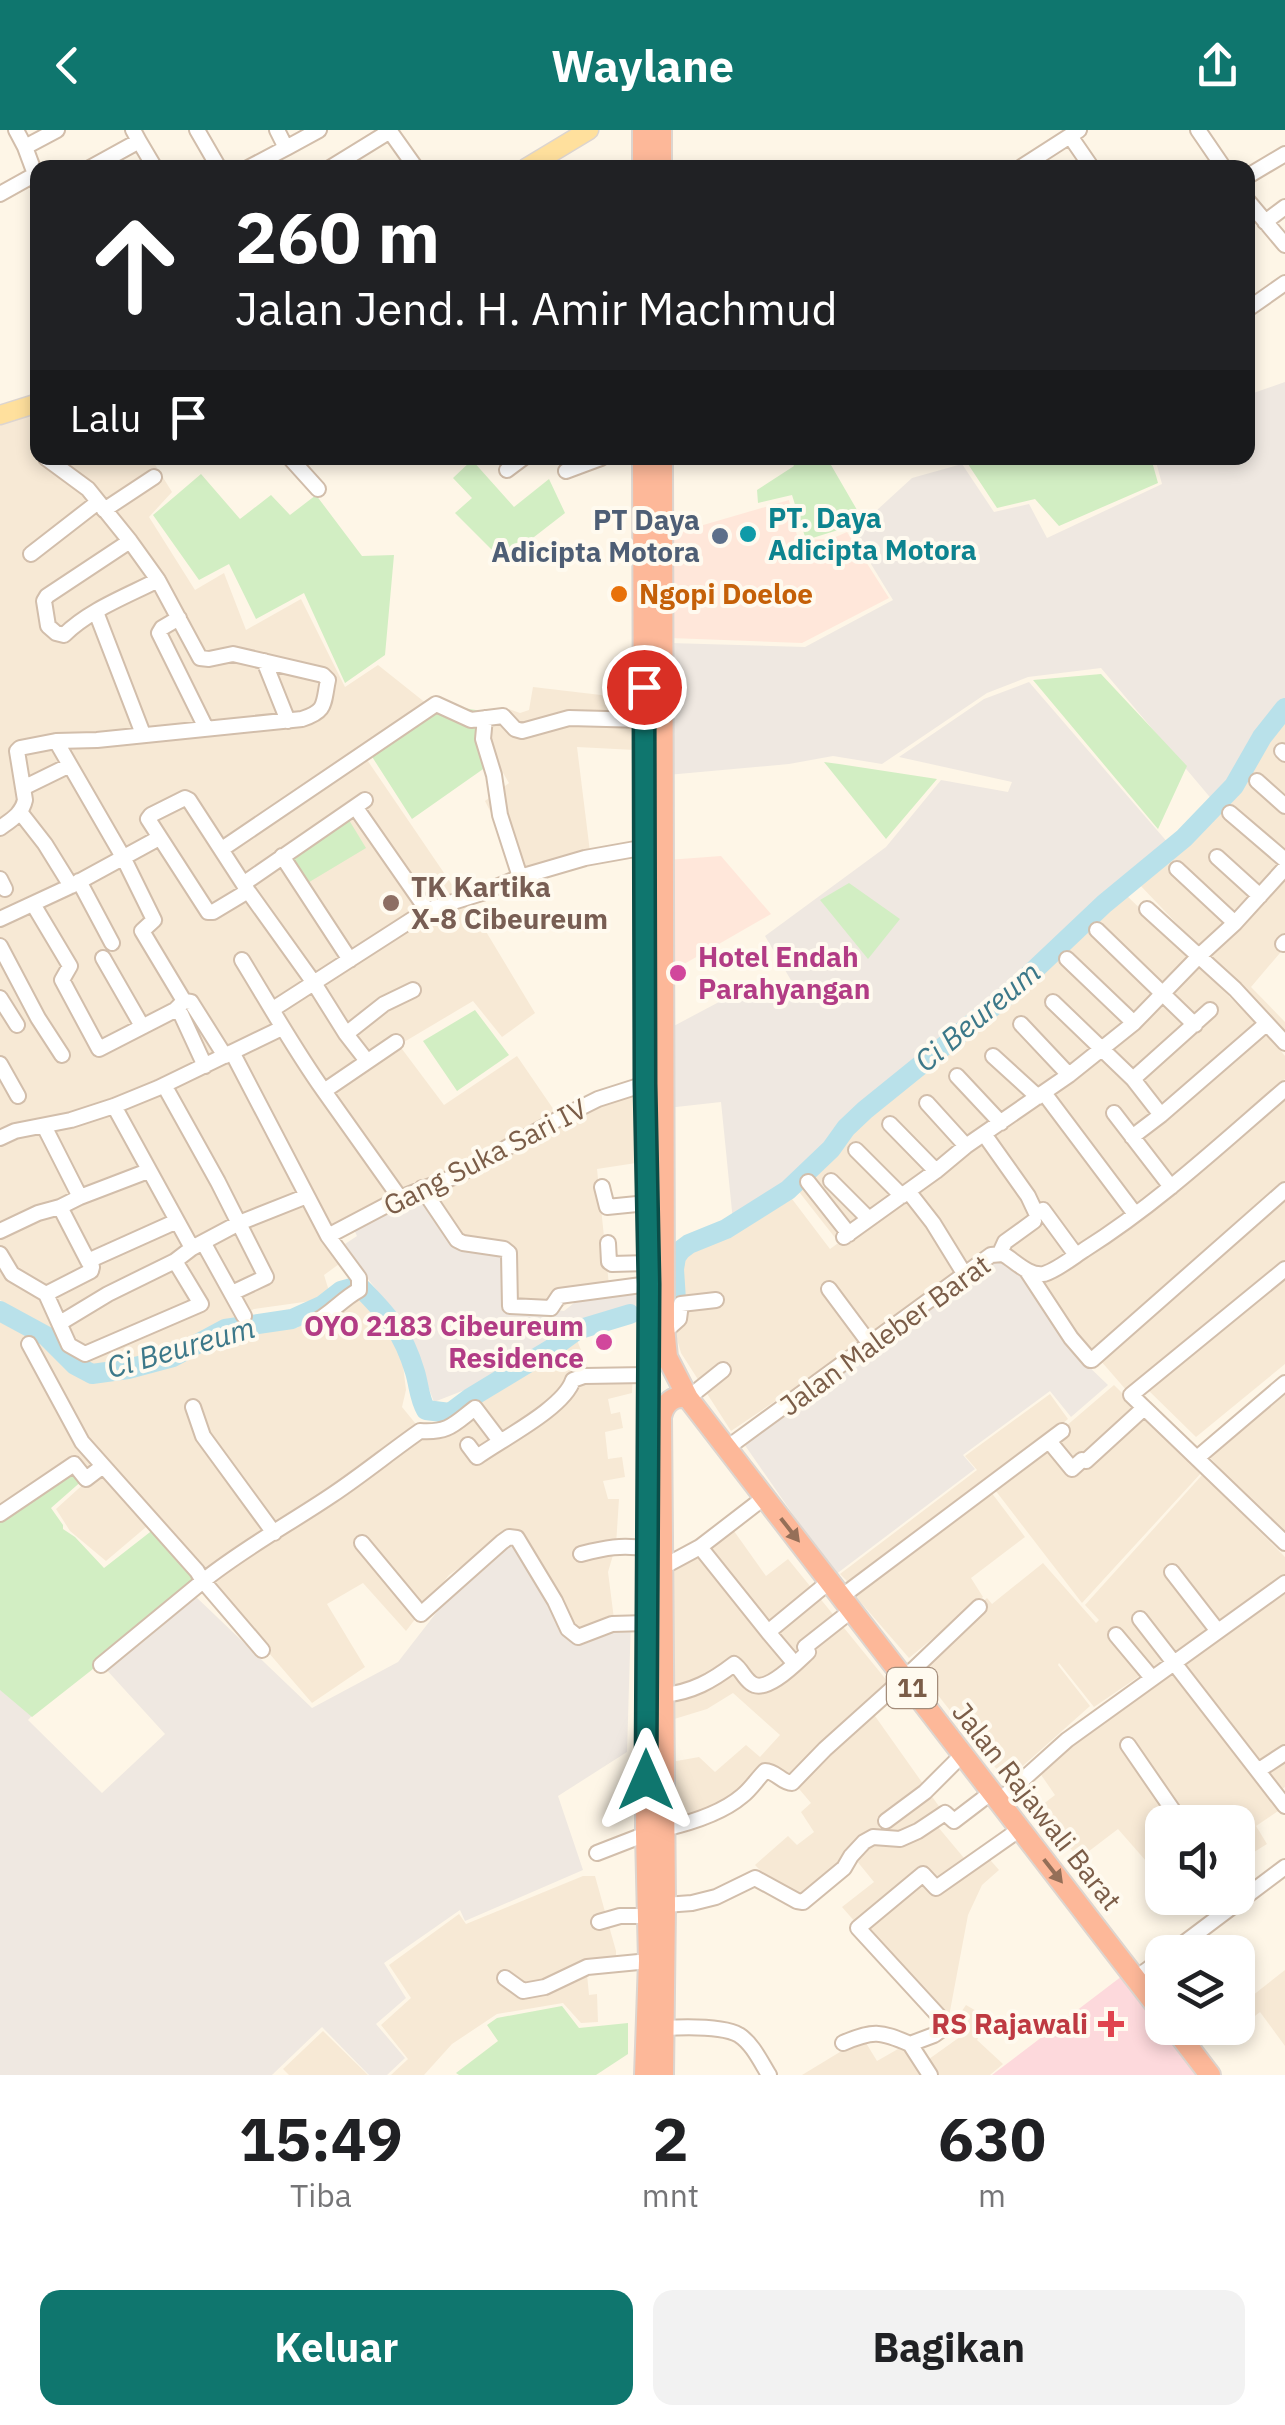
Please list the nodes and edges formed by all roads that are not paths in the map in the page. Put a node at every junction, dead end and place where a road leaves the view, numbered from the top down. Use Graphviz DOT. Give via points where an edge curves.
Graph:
graph roads {
  1 [pos="16,130"];
  2 [pos="57,130"];
  3 [pos="197,130"];
  4 [pos="276,130"];
  5 [pos="318,130"];
  6 [pos="389,130"];
  7 [pos="589,130"];
  8 [pos="643,130"];
  9 [pos="660,130"];
  10 [pos="1198,130"];
  11 [pos="1074,133"];
  12 [pos="136,135"];
  13 [pos="25,146"];
  14 [pos="286,148"];
  15 [pos="1285,154"];
  16 [pos="101,160"];
  17 [pos="150,160"];
  18 [pos="215,160"];
  19 [pos="263,160"];
  20 [pos="342,160"];
  21 [pos="410,160"];
  22 [pos="539,160"];
  23 [pos="643,160"];
  24 [pos="661,160"];
  25 [pos="1032,160"];
  26 [pos="1088,160"];
  27 [pos="1219,160"];
  28 [pos="30,161"];
  29 [pos="1255,172"];
  30 [pos="30,182"];
  31 [pos="0,194"];
  32 [pos="1285,207"];
  33 [pos="1255,211"];
  34 [pos="1265,222"];
  35 [pos="1285,245"];
  36 [pos="1285,283"];
  37 [pos="1255,303"];
  38 [pos="30,405"];
  39 [pos="0,415"];
  40 [pos="55,465"];
  41 [pos="296,465"];
  42 [pos="514,465"];
  43 [pos="582,465"];
  44 [pos="643,465"];
  45 [pos="662,465"];
  46 [pos="507,470"];
  47 [pos="566,471"];
  48 [pos="154,477"];
  49 [pos="318,489"];
  50 [pos="101,506"];
  51 [pos="130,541"];
  52 [pos="31,554"];
  53 [pos="158,580"];
  54 [pos="96,612"];
  55 [pos="179,618"];
  56 [pos="264,661"];
  57 [pos="486,718"];
  58 [pos="288,720"];
  59 [pos="644,720"];
  60 [pos="206,728"];
  61 [pos="142,734"];
  62 [pos="56,742"];
  63 [pos="68,766"];
  64 [pos="1257,781"];
  65 [pos="23,788"];
  66 [pos="1285,806"];
  67 [pos="20,812"];
  68 [pos="1230,813"];
  69 [pos="0,828"];
  70 [pos="158,838"];
  71 [pos="653,846"];
  72 [pos="222,849"];
  73 [pos="282,856"];
  74 [pos="123,857"];
  75 [pos="1217,857"];
  76 [pos="1177,869"];
  77 [pos="1282,874"];
  78 [pos="520,877"];
  79 [pos="75,884"];
  80 [pos="247,887"];
  81 [pos="1260,896"];
  82 [pos="33,904"];
  83 [pos="1148,909"];
  84 [pos="427,910"];
  85 [pos="0,919"];
  86 [pos="1235,923"];
  87 [pos="1097,930"];
  88 [pos="112,942"];
  89 [pos="0,946"];
  90 [pos="1199,956"];
  91 [pos="103,958"];
  92 [pos="1067,958"];
  93 [pos="242,960"];
  94 [pos="350,960"];
  95 [pos="314,983"];
  96 [pos="413,990"];
  97 [pos="1163,994"];
  98 [pos="0,998"];
  99 [pos="1053,1002"];
  100 [pos="180,1005"];
  101 [pos="273,1009"];
  102 [pos="1210,1010"];
  103 [pos="1134,1023"];
  104 [pos="17,1024"];
  105 [pos="1020,1024"];
  106 [pos="1266,1024"];
  107 [pos="1195,1025"];
  108 [pos="142,1026"];
  109 [pos="282,1028"];
  110 [pos="346,1034"];
  111 [pos="396,1042"];
  112 [pos="1285,1043"];
  113 [pos="1103,1048"];
  114 [pos="229,1054"];
  115 [pos="62,1055"];
  116 [pos="993,1056"];
  117 [pos="367,1062"];
  118 [pos="0,1064"];
  119 [pos="205,1066"];
  120 [pos="1070,1075"];
  121 [pos="958,1076"];
  122 [pos="1133,1079"];
  123 [pos="645,1084"];
  124 [pos="164,1085"];
  125 [pos="1285,1089"];
  126 [pos="324,1091"];
  127 [pos="1041,1095"];
  128 [pos="18,1096"];
  129 [pos="927,1103"];
  130 [pos="114,1106"];
  131 [pos="1114,1113"];
  132 [pos="1161,1115"];
  133 [pos="1001,1123"];
  134 [pos="890,1124"];
  135 [pos="44,1126"];
  136 [pos="984,1134"];
  137 [pos="1132,1136"];
  138 [pos="0,1138"];
  139 [pos="966,1146"];
  140 [pos="856,1150"];
  141 [pos="936,1171"];
  142 [pos="148,1172"];
  143 [pos="831,1181"];
  144 [pos="808,1182"];
  145 [pos="1171,1187"];
  146 [pos="422,1188"];
  147 [pos="602,1188"];
  148 [pos="1285,1190"];
  149 [pos="905,1194"];
  150 [pos="307,1196"];
  151 [pos="80,1197"];
  152 [pos="400,1198"];
  153 [pos="647,1203"];
  154 [pos="60,1207"];
  155 [pos="1135,1214"];
  156 [pos="869,1219"];
  157 [pos="177,1221"];
  158 [pos="1034,1221"];
  159 [pos="240,1224"];
  160 [pos="0,1231"];
  161 [pos="328,1236"];
  162 [pos="608,1242"];
  163 [pos="197,1245"];
  164 [pos="0,1254"];
  165 [pos="1000,1254"];
  166 [pos="1076,1255"];
  167 [pos="88,1260"];
  168 [pos="175,1261"];
  169 [pos="1285,1269"];
  170 [pos="1027,1270"];
  171 [pos="649,1273"];
  172 [pos="965,1275"];
  173 [pos="829,1289"];
  174 [pos="232,1292"];
  175 [pos="46,1294"];
  176 [pos="716,1300"];
  177 [pos="244,1316"];
  178 [pos="60,1323"];
  179 [pos="311,1324"];
  180 [pos="659,1331"];
  181 [pos="29,1344"];
  182 [pos="870,1344"];
  183 [pos="723,1370"];
  184 [pos="647,1376"];
  185 [pos="1284,1385"];
  186 [pos="688,1398"];
  187 [pos="193,1407"];
  188 [pos="1144,1408"];
  189 [pos="1062,1432"];
  190 [pos="500,1441"];
  191 [pos="1049,1441"];
  192 [pos="468,1445"];
  193 [pos="727,1448"];
  194 [pos="1197,1458"];
  195 [pos="103,1466"];
  196 [pos="765,1497"];
  197 [pos="0,1514"];
  198 [pos="274,1533"];
  199 [pos="1285,1543"];
  200 [pos="362,1544"];
  201 [pos="700,1547"];
  202 [pos="647,1549"];
  203 [pos="582,1554"];
  204 [pos="661,1568"];
  205 [pos="1172,1572"];
  206 [pos="203,1581"];
  207 [pos="1285,1583"];
  208 [pos="841,1596"];
  209 [pos="979,1606"];
  210 [pos="1140,1619"];
  211 [pos="646,1623"];
  212 [pos="1217,1630"];
  213 [pos="768,1632"];
  214 [pos="1116,1635"];
  215 [pos="262,1650"];
  216 [pos="1175,1661"];
  217 [pos="795,1664"];
  218 [pos="101,1665"];
  219 [pos="655,1665"];
  220 [pos="904,1678"];
  221 [pos="1152,1678"];
  222 [pos="664,1694"];
  223 [pos="1128,1745"];
  224 [pos="1285,1753"];
  225 [pos="963,1754"];
  226 [pos="1259,1770"];
  227 [pos="995,1796"];
  228 [pos="1169,1805"];
  229 [pos="1285,1806"];
  230 [pos="886,1821"];
  231 [pos="1020,1829"];
  232 [pos="655,1831"];
  233 [pos="597,1853"];
  234 [pos="1285,1866"];
  235 [pos="1255,1888"];
  236 [pos="656,1910"];
  237 [pos="1219,1915"];
  238 [pos="599,1922"];
  239 [pos="1193,1935"];
  240 [pos="649,1961"];
  241 [pos="1145,1971"];
  242 [pos="505,1978"];
  243 [pos="1136,1978"];
  244 [pos="1145,1990"];
  245 [pos="656,2028"];
  246 [pos="844,2043"];
  247 [pos="910,2044"];
  248 [pos="1187,2045"];
  249 [pos="645,2075"];
  250 [pos="663,2075"];
  251 [pos="769,2075"];
  252 [pos="930,2075"];
  253 [pos="1210,2075"];
  1 -- 13 [label="street"];
  2 -- 13 [label="street"];
  3 -- 18 [label="street"];
  4 -- 14 [label="street"];
  5 -- 14 [label="street"];
  6 -- 20 [label="street"];
  6 -- 21 [label="street"];
  7 -- 22 [label="main road"];
  8 -- 23 [label="highway"];
  9 -- 24 [label="highway"];
  10 -- 27 [label="street"];
  11 -- 25 [label="street"];
  11 -- 26 [label="street"];
  12 -- 16 [label="street"];
  12 -- 17 [label="street"];
  13 -- 28 [label="street"];
  14 -- 19 [label="street"];
  15 -- 29 [label="street"];
  30 -- 31 [label="street"];
  32 -- 34 [label="street"];
  33 -- 34 [label="street"];
  34 -- 35 [label="street"];
  36 -- 37 [label="street"];
  38 -- 39 [label="main road"];
  40 -- 50 [label="street"];
  41 -- 49 [label="street"];
  42 -- 46 [label="street"];
  43 -- 47 [label="street"];
  44 -- 59 [label="highway, 11"];
  45 -- 71 [label="highway, 11"];
  48 -- 50 [label="street"];
  50 -- 51 [label="street"];
  50 -- 52 [label="street"];
  51 -- 53 [label="street"];
  51 -- 54 [label="street" via="45,599 48,626 62,635"];
  53 -- 54 [label="street"];
  53 -- 55 [label="street"];
  54 -- 61 [label="street"];
  55 -- 56 [label="street" via="204,660 234,654"];
  55 -- 60 [label="street" via="159,633"];
  56 -- 58 [label="street"];
  56 -- 58 [label="street" via="327,677 319,713"];
  57 -- 59 [label="street" via="503,716 520,731 569,718"];
  57 -- 72 [label="street" via="467,719 434,705"];
  57 -- 78 [label="street" via="483,739"];
  58 -- 60 [label="street"];
  59 -- 71 [label="highway, 11"];
  60 -- 61 [label="street"];
  61 -- 62 [label="street"];
  62 -- 63 [label="street"];
  62 -- 65 [label="street" via="18,749"];
  63 -- 65 [label="street"];
  63 -- 74 [label="street"];
  64 -- 66 [label="street"];
  65 -- 67 [label="street"];
  67 -- 69 [label="street"];
  67 -- 79 [label="street"];
  68 -- 77 [label="street"];
  70 -- 72 [label="street" via="148,819 187,798"];
  70 -- 74 [label="street"];
  70 -- 80 [label="street" via="208,912"];
  71 -- 78 [label="street"];
  71 -- 123 [label="highway, 11"];
  71 -- 180 [label="highway, 11"];
  72 -- 80 [label="street"];
  73 -- 80 [label="street"];
  73 -- 84 [label="street" via="360,804"];
  73 -- 94 [label="street"];
  74 -- 79 [label="street"];
  74 -- 100 [label="street" via="154,920 142,930"];
  75 -- 81 [label="street"];
  76 -- 86 [label="street"];
  77 -- 81 [label="street"];
  78 -- 84 [label="street"];
  79 -- 82 [label="street"];
  79 -- 88 [label="street"];
  80 -- 95 [label="street"];
  81 -- 86 [label="street"];
  82 -- 85 [label="street"];
  82 -- 108 [label="street" via="70,966 62,980 99,1049"];
  83 -- 90 [label="street"];
  84 -- 94 [label="street"];
  86 -- 90 [label="street"];
  87 -- 97 [label="street"];
  89 -- 115 [label="street"];
  90 -- 97 [label="street"];
  90 -- 106 [label="street"];
  91 -- 108 [label="street"];
  92 -- 103 [label="street"];
  93 -- 101 [label="street"];
  94 -- 95 [label="street"];
  95 -- 101 [label="street"];
  95 -- 110 [label="street"];
  96 -- 110 [label="street"];
  97 -- 103 [label="street"];
  97 -- 107 [label="street"];
  98 -- 104 [label="street"];
  99 -- 113 [label="street"];
  100 -- 108 [label="street"];
  100 -- 114 [label="street" via="191,1002"];
  100 -- 119 [label="street"];
  101 -- 109 [label="street"];
  102 -- 107 [label="street"];
  103 -- 113 [label="street"];
  105 -- 120 [label="street"];
  106 -- 112 [label="street"];
  106 -- 132 [label="street"];
  107 -- 122 [label="street"];
  109 -- 114 [label="street"];
  109 -- 126 [label="street"];
  110 -- 117 [label="street"];
  111 -- 117 [label="street"];
  113 -- 120 [label="street"];
  113 -- 122 [label="street"];
  114 -- 119 [label="street"];
  114 -- 150 [label="street"];
  116 -- 127 [label="street"];
  117 -- 126 [label="street"];
  118 -- 128 [label="street"];
  119 -- 124 [label="street"];
  120 -- 127 [label="street"];
  121 -- 133 [label="street"];
  122 -- 132 [label="street"];
  123 -- 146 [label="street, Gang Suka Sari IV" via="598,1099"];
  123 -- 153 [label="highway, 11"];
  124 -- 130 [label="street"];
  124 -- 159 [label="street"];
  125 -- 145 [label="street, Jalan Maleber Barat"];
  126 -- 152 [label="street"];
  127 -- 133 [label="street"];
  127 -- 155 [label="street"];
  129 -- 139 [label="street"];
  130 -- 135 [label="street"];
  130 -- 142 [label="street"];
  131 -- 137 [label="street"];
  132 -- 137 [label="street"];
  133 -- 136 [label="street"];
  134 -- 141 [label="street"];
  135 -- 138 [label="street"];
  135 -- 151 [label="street"];
  136 -- 139 [label="street"];
  136 -- 166 [label="street" via="1036,1213 1043,1210"];
  137 -- 145 [label="street"];
  139 -- 141 [label="street"];
  140 -- 149 [label="street"];
  141 -- 149 [label="street"];
  142 -- 151 [label="street"];
  142 -- 157 [label="street"];
  143 -- 156 [label="street"];
  144 -- 156 [label="street" via="847,1236"];
  145 -- 155 [label="street, Jalan Maleber Barat"];
  146 -- 152 [label="street, Gang Suka Sari IV"];
  146 -- 171 [label="street" via="457,1240 510,1254 510,1306 550,1308 558,1296"];
  147 -- 153 [label="street" via="609,1208"];
  148 -- 170 [label="street" via="1090,1360"];
  149 -- 156 [label="street"];
  149 -- 172 [label="street" via="933,1223"];
  150 -- 159 [label="street"];
  150 -- 161 [label="street"];
  151 -- 154 [label="street"];
  152 -- 161 [label="street, Gang Suka Sari IV"];
  153 -- 171 [label="highway, 11"];
  154 -- 160 [label="street"];
  154 -- 167 [label="street"];
  155 -- 166 [label="street, Jalan Maleber Barat"];
  157 -- 163 [label="street"];
  157 -- 167 [label="street"];
  158 -- 165 [label="street" via="1005,1242"];
  159 -- 163 [label="street"];
  159 -- 174 [label="street" via="266,1276"];
  161 -- 179 [label="street" via="359,1284"];
  162 -- 171 [label="street" via="612,1264"];
  163 -- 168 [label="street"];
  163 -- 174 [label="street"];
  164 -- 175 [label="street" via="12,1274"];
  165 -- 170 [label="street, Jalan Maleber Barat"];
  165 -- 172 [label="street, Jalan Maleber Barat"];
  166 -- 170 [label="street, Jalan Maleber Barat" via="1045,1274"];
  167 -- 175 [label="street" via="90,1271"];
  168 -- 178 [label="street"];
  168 -- 178 [label="street" via="202,1304 84,1354 70,1346"];
  169 -- 188 [label="street" via="1132,1396"];
  171 -- 180 [label="highway, 11"];
  172 -- 182 [label="street, Jalan Maleber Barat"];
  173 -- 182 [label="street"];
  174 -- 177 [label="street"];
  175 -- 178 [label="street"];
  176 -- 180 [label="street" via="681,1304 680,1318"];
  180 -- 184 [label="highway, 11"];
  180 -- 186 [label="highway, Jalan Rajawali Barat / 11"];
  181 -- 195 [label="street" via="82,1442"];
  182 -- 193 [label="street, Jalan Maleber Barat"];
  183 -- 186 [label="street"];
  184 -- 190 [label="street" via="572,1380 569,1392"];
  184 -- 202 [label="highway, 11"];
  185 -- 194 [label="street"];
  186 -- 193 [label="highway, Jalan Rajawali Barat / 11"];
  186 -- 204 [label="highway, 11" via="669,1401 661,1417"];
  187 -- 198 [label="street" via="203,1436"];
  188 -- 191 [label="street" via="1072,1469"];
  188 -- 194 [label="street"];
  189 -- 191 [label="street"];
  190 -- 192 [label="street" via="477,1457"];
  190 -- 198 [label="street" via="474,1409 449,1429 420,1431"];
  191 -- 208 [label="street"];
  193 -- 196 [label="highway, Jalan Rajawali Barat / 11"];
  194 -- 199 [label="street"];
  195 -- 197 [label="street" via="86,1479 74,1464"];
  195 -- 206 [label="street"];
  196 -- 201 [label="street"];
  196 -- 208 [label="highway, Jalan Rajawali Barat / 11, one-way"];
  198 -- 206 [label="street"];
  200 -- 211 [label="street" via="420,1612 512,1536 573,1634"];
  201 -- 204 [label="street"];
  201 -- 213 [label="street"];
  202 -- 203 [label="street" via="611,1546"];
  202 -- 211 [label="highway, 11"];
  204 -- 219 [label="highway, 11"];
  205 -- 212 [label="street"];
  206 -- 215 [label="street"];
  206 -- 218 [label="street"];
  207 -- 212 [label="street"];
  208 -- 213 [label="street"];
  208 -- 217 [label="street"];
  208 -- 220 [label="highway, Jalan Rajawali Barat / 11"];
  209 -- 220 [label="street"];
  210 -- 216 [label="street"];
  211 -- 219 [label="highway, 11"];
  212 -- 216 [label="street"];
  213 -- 217 [label="street"];
  214 -- 221 [label="street"];
  216 -- 221 [label="street"];
  216 -- 226 [label="street"];
  217 -- 222 [label="street" via="764,1687 734,1664 705,1684"];
  219 -- 222 [label="highway, 11"];
  219 -- 232 [label="highway, 11"];
  220 -- 225 [label="highway, Jalan Rajawali Barat / 11"];
  220 -- 232 [label="street" via="789,1783 765,1771 730,1804"];
  221 -- 227 [label="street"];
  222 -- 232 [label="highway, 11"];
  223 -- 228 [label="street"];
  224 -- 226 [label="street"];
  225 -- 227 [label="highway, Jalan Rajawali Barat / 11"];
  225 -- 230 [label="street"];
  226 -- 229 [label="street"];
  227 -- 231 [label="highway, Jalan Rajawali Barat / 11"];
  227 -- 236 [label="street" via="900,1839 873,1837 803,1902 755,1878 716,1897"];
  231 -- 243 [label="highway, Jalan Rajawali Barat / 11, one-way"];
  231 -- 247 [label="street" via="936,1888 923,1874 858,1928 948,2025"];
  232 -- 233 [label="street"];
  232 -- 236 [label="highway, 11"];
  234 -- 235 [label="street"];
  236 -- 238 [label="street"];
  236 -- 240 [label="highway, 11"];
  236 -- 245 [label="highway, 11"];
  237 -- 239 [label="street"];
  240 -- 242 [label="street" via="587,1967 523,1991"];
  240 -- 245 [label="highway, 11"];
  241 -- 243 [label="street"];
  243 -- 244 [label="highway, Jalan Rajawali Barat / 11"];
  245 -- 249 [label="highway, 11"];
  245 -- 250 [label="highway, 11"];
  245 -- 251 [label="street" via="737,2034"];
  246 -- 247 [label="street" via="878,2032"];
  247 -- 252 [label="street"];
  248 -- 253 [label="highway"];
}
